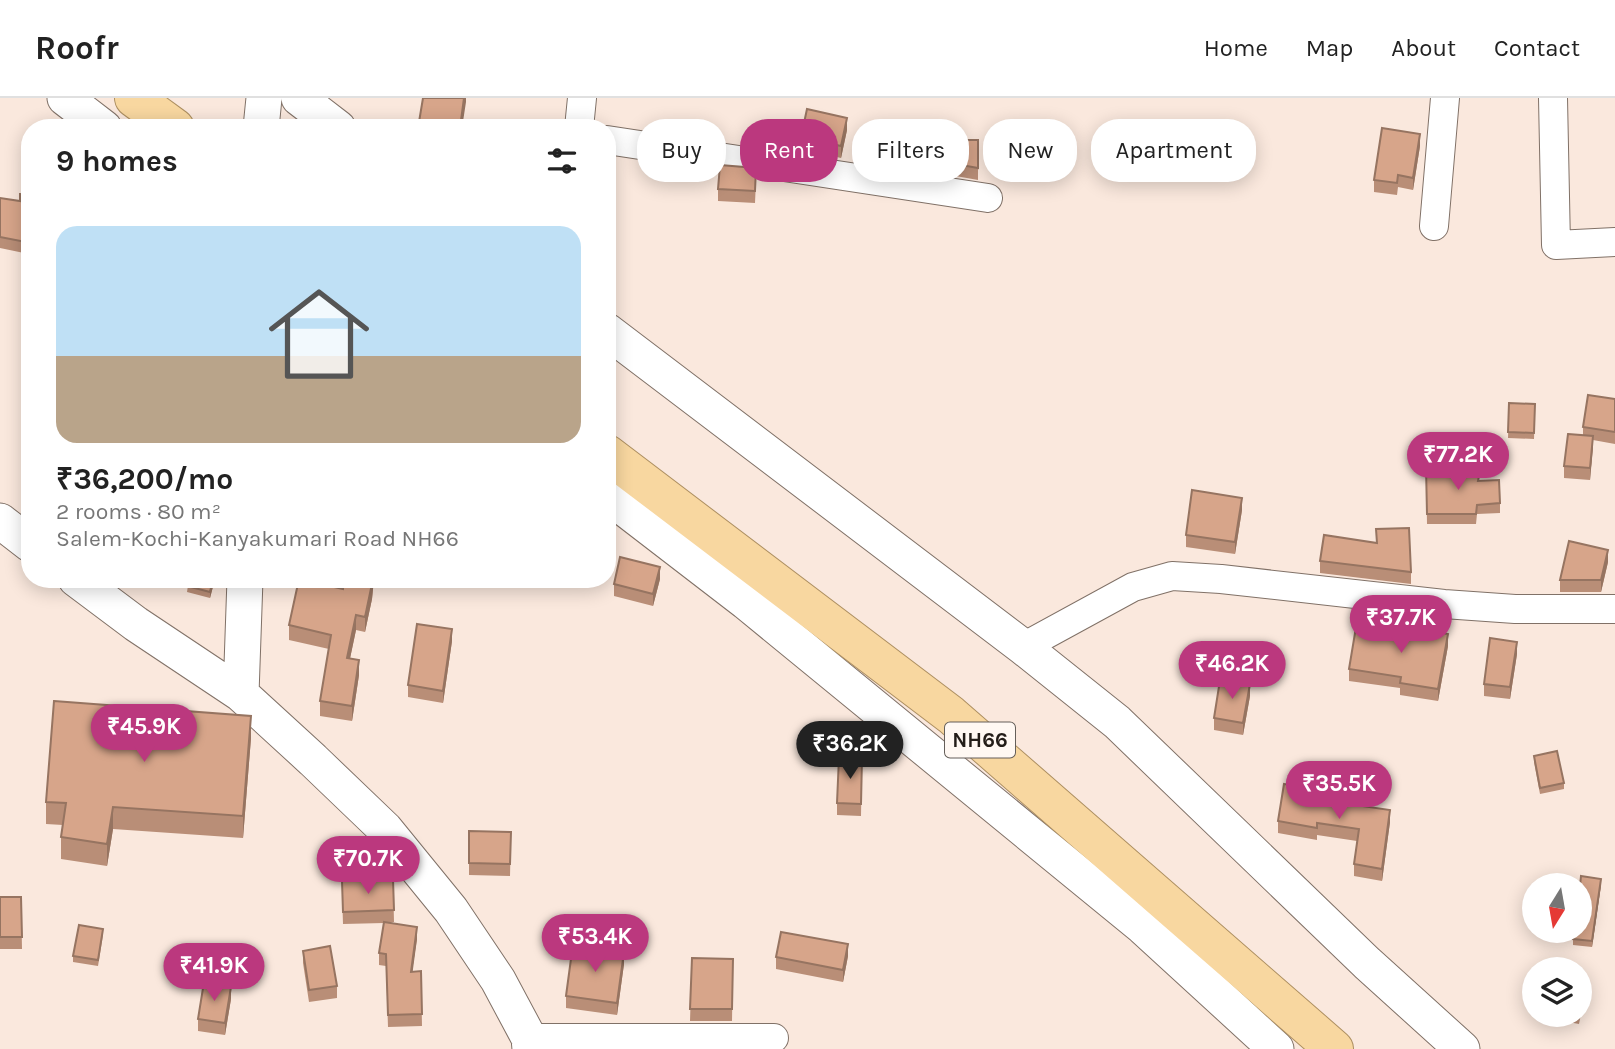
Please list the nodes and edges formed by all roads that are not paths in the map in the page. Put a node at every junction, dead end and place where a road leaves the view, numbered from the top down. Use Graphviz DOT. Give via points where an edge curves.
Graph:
graph roads {
  1 [pos="65,98"];
  2 [pos="134,98"];
  3 [pos="264,98"];
  4 [pos="299,98"];
  5 [pos="582,98"];
  6 [pos="1445,98"];
  7 [pos="1553,98"];
  8 [pos="92,119"];
  9 [pos="163,119"];
  10 [pos="262,119"];
  11 [pos="326,119"];
  12 [pos="580,119"];
  13 [pos="616,141"];
  14 [pos="988,198"];
  15 [pos="1434,226"];
  16 [pos="1615,242"];
  17 [pos="616,338"];
  18 [pos="616,461"];
  19 [pos="616,502"];
  20 [pos="0,521"];
  21 [pos="21,537"];
  22 [pos="88,588"];
  23 [pos="245,588"];
  24 [pos="1615,609"];
  25 [pos="1023,647"];
  26 [pos="241,694"];
  27 [pos="774,1038"];
  28 [pos="529,1044"];
  29 [pos="1276,1049"];
  30 [pos="1334,1049"];
  31 [pos="1462,1049"];
  1 -- 8 [label="street"];
  2 -- 9 [label="highway"];
  3 -- 10 [label="street"];
  4 -- 11 [label="street"];
  5 -- 12 [label="street"];
  6 -- 15 [label="street"];
  7 -- 16 [label="street" via="1556,245"];
  13 -- 14 [label="street"];
  17 -- 25 [label="street"];
  18 -- 30 [label="highway, NH66" via="951,715"];
  19 -- 29 [label="street" via="746,602 1143,927"];
  20 -- 21 [label="street"];
  22 -- 26 [label="street"];
  23 -- 26 [label="street"];
  24 -- 25 [label="street" via="1444,604 1172,576 1133,587"];
  25 -- 31 [label="street" via="1117,722"];
  26 -- 28 [label="street" via="385,829 451,910 498,980"];
  27 -- 28 [label="street"];
}
